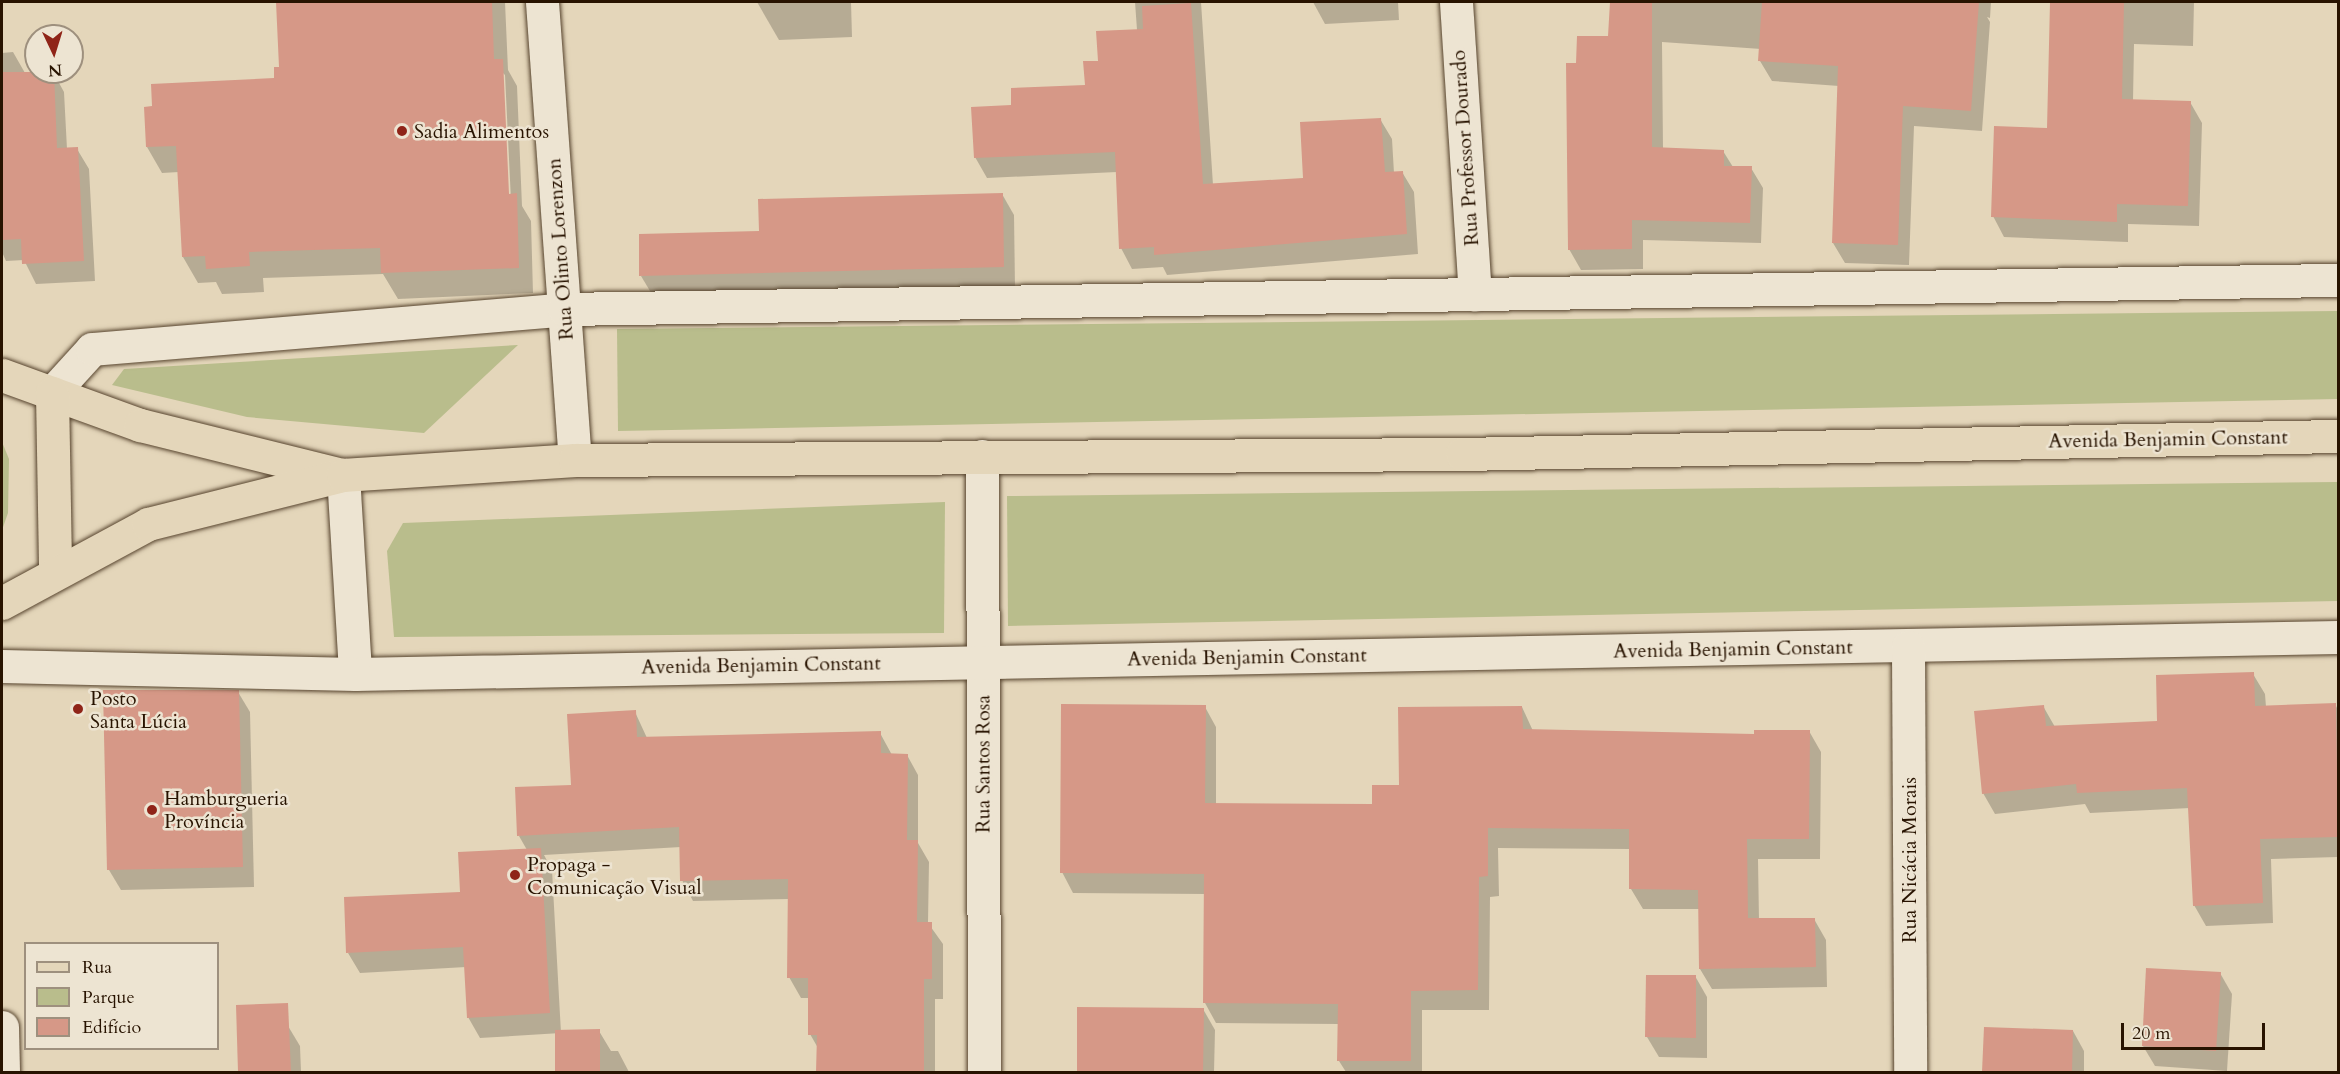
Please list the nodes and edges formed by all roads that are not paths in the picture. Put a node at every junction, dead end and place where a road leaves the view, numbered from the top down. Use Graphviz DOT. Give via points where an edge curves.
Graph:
graph roads {
  1 [pos="542,2"];
  2 [pos="1456,2"];
  3 [pos="2338,280"];
  4 [pos="1475,294"];
  5 [pos="564,309"];
  6 [pos="2,375"];
  7 [pos="52,393"];
  8 [pos="2338,436"];
  9 [pos="982,456"];
  10 [pos="575,460"];
  11 [pos="343,475"];
  12 [pos="55,573"];
  13 [pos="2,603"];
  14 [pos="2338,637"];
  15 [pos="1908,647"];
  16 [pos="983,661"];
  17 [pos="2,666"];
  18 [pos="355,674"];
  19 [pos="2,1027"];
  20 [pos="3,1072"];
  21 [pos="984,1072"];
  22 [pos="1910,1072"];
  1 -- 5 [label="street, Rua Olinto Lorenzon"];
  2 -- 4 [label="street, Rua Professor Dourado"];
  3 -- 4 [label="street"];
  4 -- 5 [label="street"];
  5 -- 7 [label="street" via="92,349"];
  5 -- 10 [label="street, Rua Olinto Lorenzon"];
  6 -- 7 [label="main road, Avenida Benjamin Constant"];
  7 -- 11 [label="main road, Avenida Benjamin Constant" via="140,425"];
  7 -- 12 [label="main road"];
  8 -- 9 [label="main road, Avenida Benjamin Constant" via="1462,454"];
  9 -- 10 [label="main road, Avenida Benjamin Constant"];
  9 -- 16 [label="street, Rua Santos Rosa"];
  10 -- 11 [label="main road, Avenida Benjamin Constant"];
  11 -- 12 [label="main road, Avenida Benjamin Constant" via="148,524"];
  11 -- 18 [label="street"];
  12 -- 13 [label="main road, Avenida Benjamin Constant"];
  14 -- 15 [label="street, Avenida Benjamin Constant"];
  15 -- 16 [label="street, Avenida Benjamin Constant"];
  15 -- 22 [label="street, Rua Nicácia Morais"];
  16 -- 18 [label="street, Avenida Benjamin Constant"];
  16 -- 21 [label="street, Rua Santos Rosa"];
  17 -- 18 [label="street, Avenida Benjamin Constant"];
  19 -- 20 [label="street"];
}
